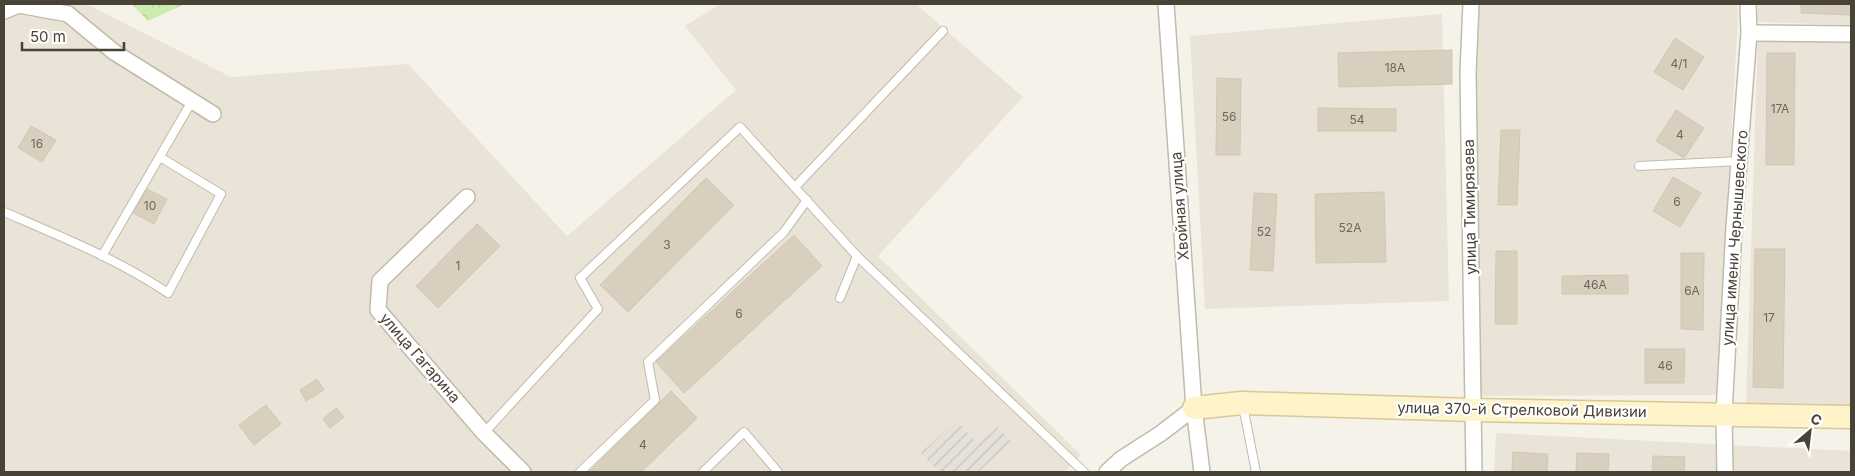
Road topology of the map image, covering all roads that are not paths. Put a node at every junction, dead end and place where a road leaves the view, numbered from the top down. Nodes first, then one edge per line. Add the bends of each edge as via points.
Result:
1 (1166, 4) edge
2 (1471, 4) edge
3 (1748, 4) edge
4 (4, 11) edge
5 (943, 31) dead end
6 (1749, 32) junction
7 (1851, 34) edge
8 (192, 101) junction
9 (214, 114) dead end
10 (160, 157) junction
11 (1740, 161) junction
12 (1639, 166) dead end
13 (795, 187) junction
14 (467, 197) dead end
15 (806, 200) junction
16 (4, 212) edge
17 (102, 256) junction
18 (857, 256) junction
19 (840, 298) dead end
20 (1242, 403) junction
21 (1194, 408) junction
22 (1474, 410) junction
23 (1724, 414) junction
24 (1851, 417) edge
25 (484, 433) junction
26 (522, 472) edge
27 (580, 472) edge
28 (703, 472) edge
29 (778, 472) edge
30 (1084, 472) edge
31 (1107, 472) edge
32 (1202, 472) edge
33 (1256, 472) edge
34 (1474, 472) edge
35 (1725, 472) edge

1 - 21 street, Хвойная улица
2 - 22 street, улица Тимирязева via 1468,73
3 - 6 street, улица имени Чернышевского
4 - 8 street via 19,5 68,14 114,52
5 - 13 lane
6 - 7 street
6 - 11 street, улица имени Чернышевского
8 - 9 street
8 - 10 lane
10 - 17 lane
10 - 17 lane via 221,194 168,293
11 - 12 lane
11 - 23 street, улица имени Чернышевского
13 - 15 lane
13 - 25 lane via 740,127 580,278 598,309
14 - 25 street, улица Гагарина via 380,281 378,310
15 - 18 lane
15 - 27 lane via 784,232 648,362 655,400
16 - 17 lane
18 - 19 lane
18 - 30 lane
20 - 21 street, улица 370-й Стрелковой Дивизии
20 - 22 street, улица 370-й Стрелковой Дивизии
20 - 33 lane
21 - 31 street
21 - 32 street, Хвойная улица
22 - 23 street, улица 370-й Стрелковой Дивизии
22 - 34 street, улица Тимирязева
23 - 24 street, улица 370-й Стрелковой Дивизии
23 - 35 street, улица имени Чернышевского
25 - 26 street, улица Гагарина
28 - 29 lane via 744,432

